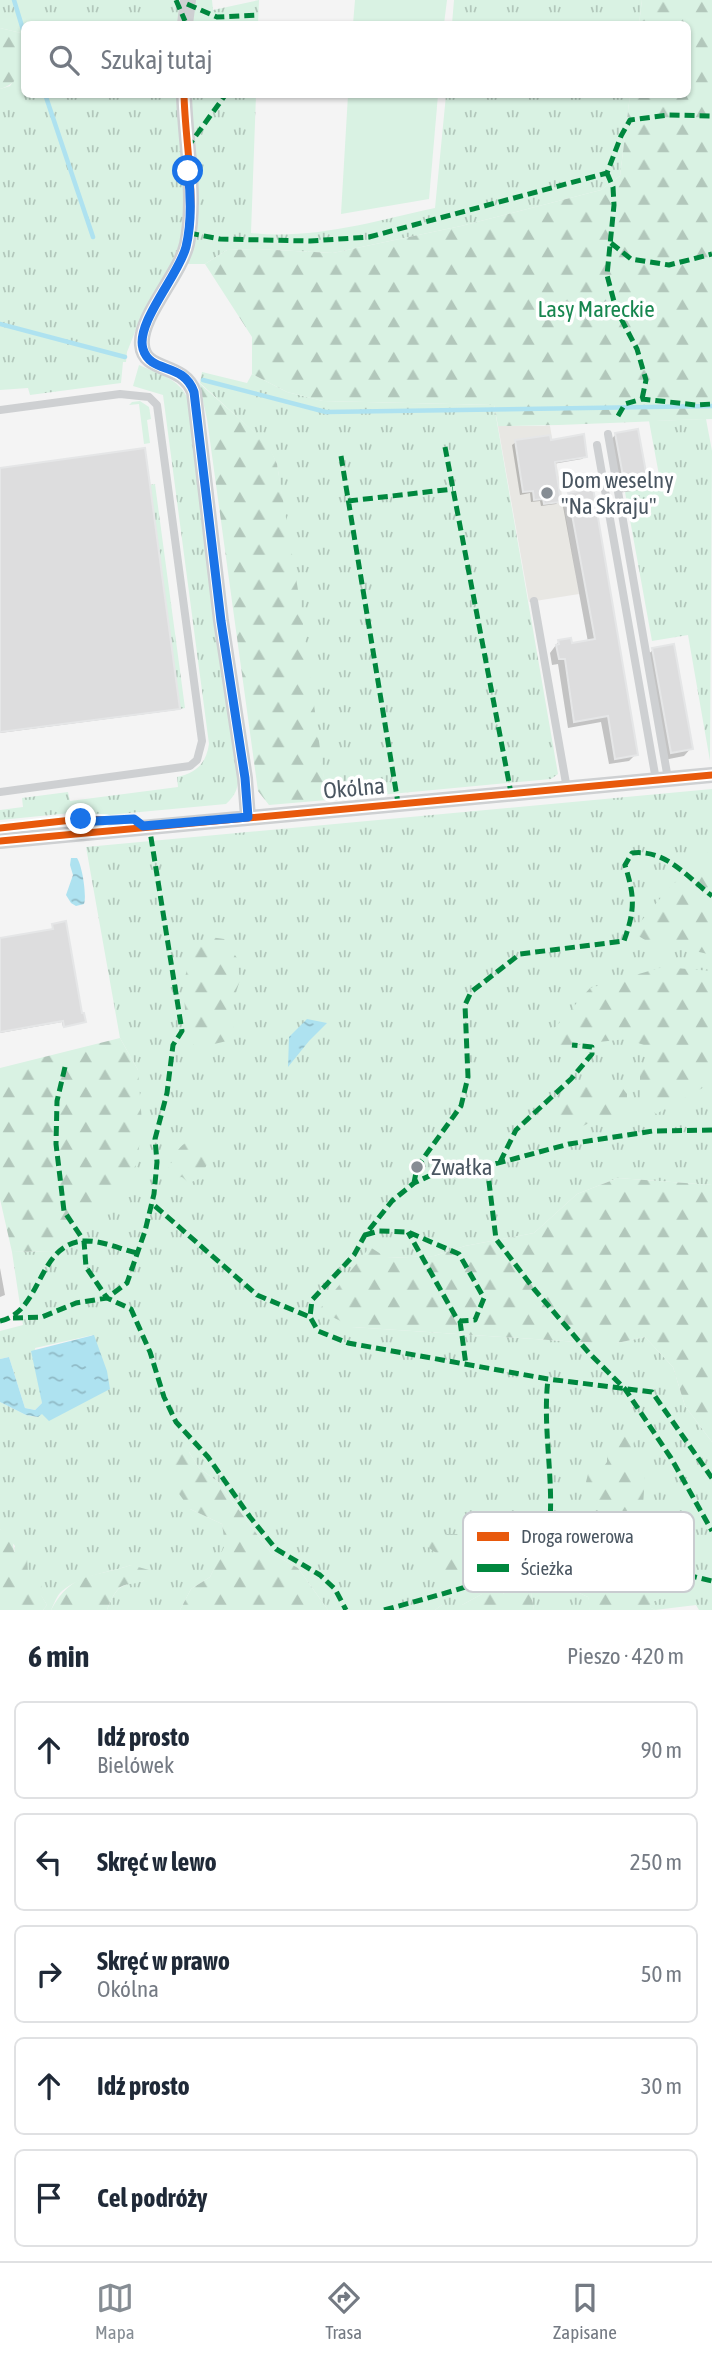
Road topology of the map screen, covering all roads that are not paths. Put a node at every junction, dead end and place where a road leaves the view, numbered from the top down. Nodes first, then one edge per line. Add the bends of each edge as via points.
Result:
1 (188, 0) edge
2 (185, 21) edge
3 (184, 98) edge
4 (0, 410) edge
5 (608, 434) dead end
6 (597, 445) dead end
7 (534, 601) dead end
8 (712, 775) edge
9 (662, 780) junction
10 (567, 789) junction
11 (0, 792) edge
12 (248, 817) junction
13 (0, 841) edge

1 - 2 street
3 - 12 street via 191,192 189,233 182,259 143,330 142,346 151,361 185,376 194,392
4 - 11 lane via 120,394 149,397 157,405 202,741 197,760 190,766
5 - 9 lane
6 - 9 lane
7 - 10 lane
8 - 9 street, Okólna
9 - 10 street, Okólna
10 - 12 street, Okólna
12 - 13 street, Okólna

